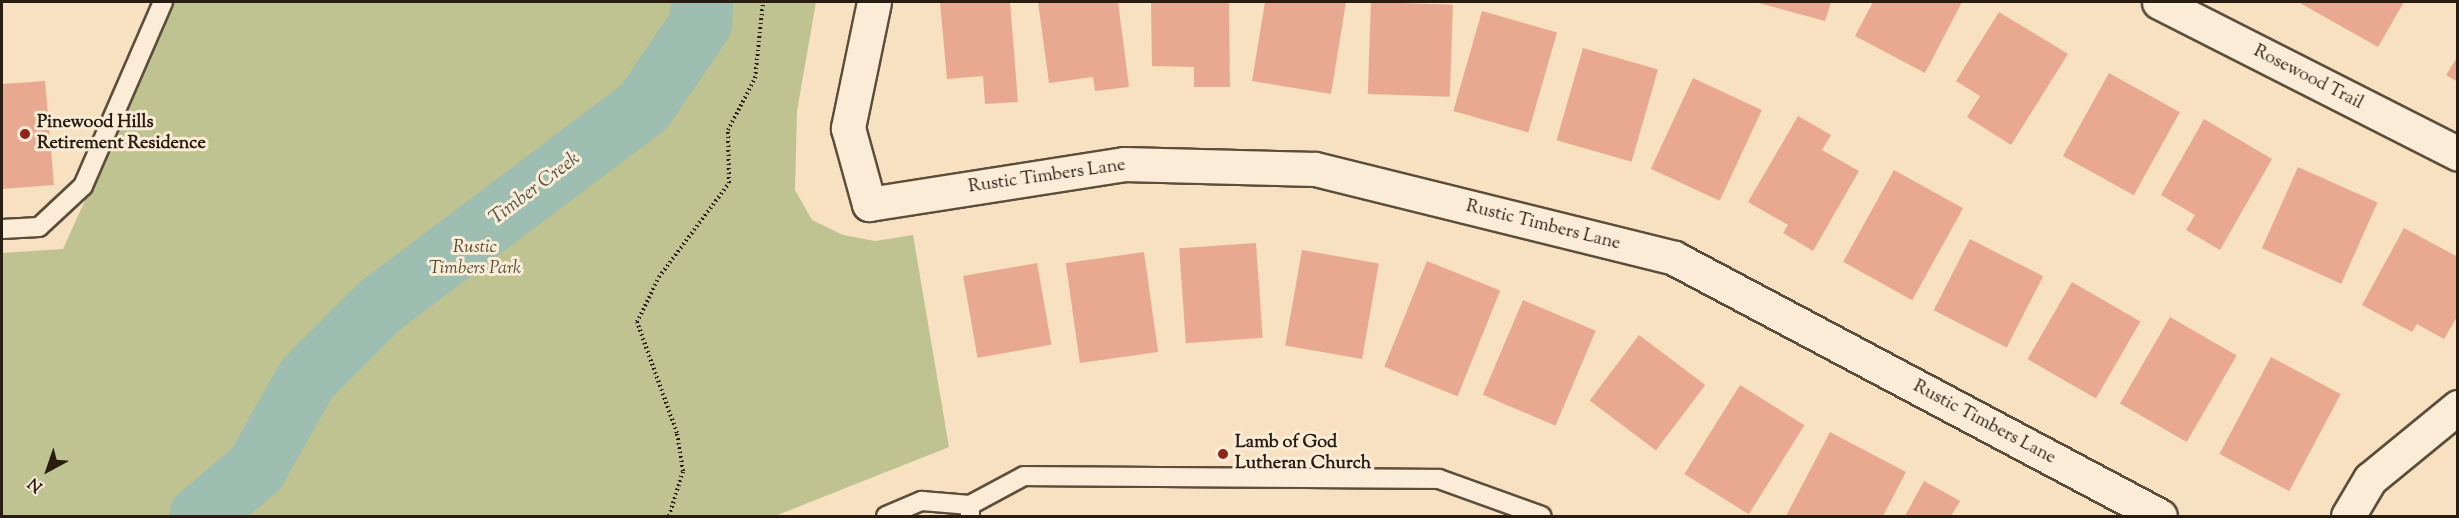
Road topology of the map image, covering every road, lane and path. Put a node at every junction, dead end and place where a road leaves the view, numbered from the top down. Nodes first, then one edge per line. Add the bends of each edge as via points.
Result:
1 (164, 2) edge
2 (763, 2) edge
3 (874, 2) edge
4 (2177, 6) edge
5 (2457, 154) edge
6 (2, 229) edge
7 (2457, 407) edge
8 (970, 511) edge
9 (669, 516) edge
10 (886, 516) edge
11 (1542, 516) edge
12 (2160, 516) edge
13 (2348, 516) edge

1 - 6 lane via 82,186 39,227
2 - 9 path via 755,78 728,130 729,183 659,277 637,322 677,433 683,471
3 - 12 street, Rustic Timbers Lane via 848,128 868,204 1124,164 1315,168 1674,258
4 - 5 street, Rosewood Trail
7 - 13 street via 2370,479
8 - 10 lane via 922,501
8 - 11 lane via 1024,476 1439,479

